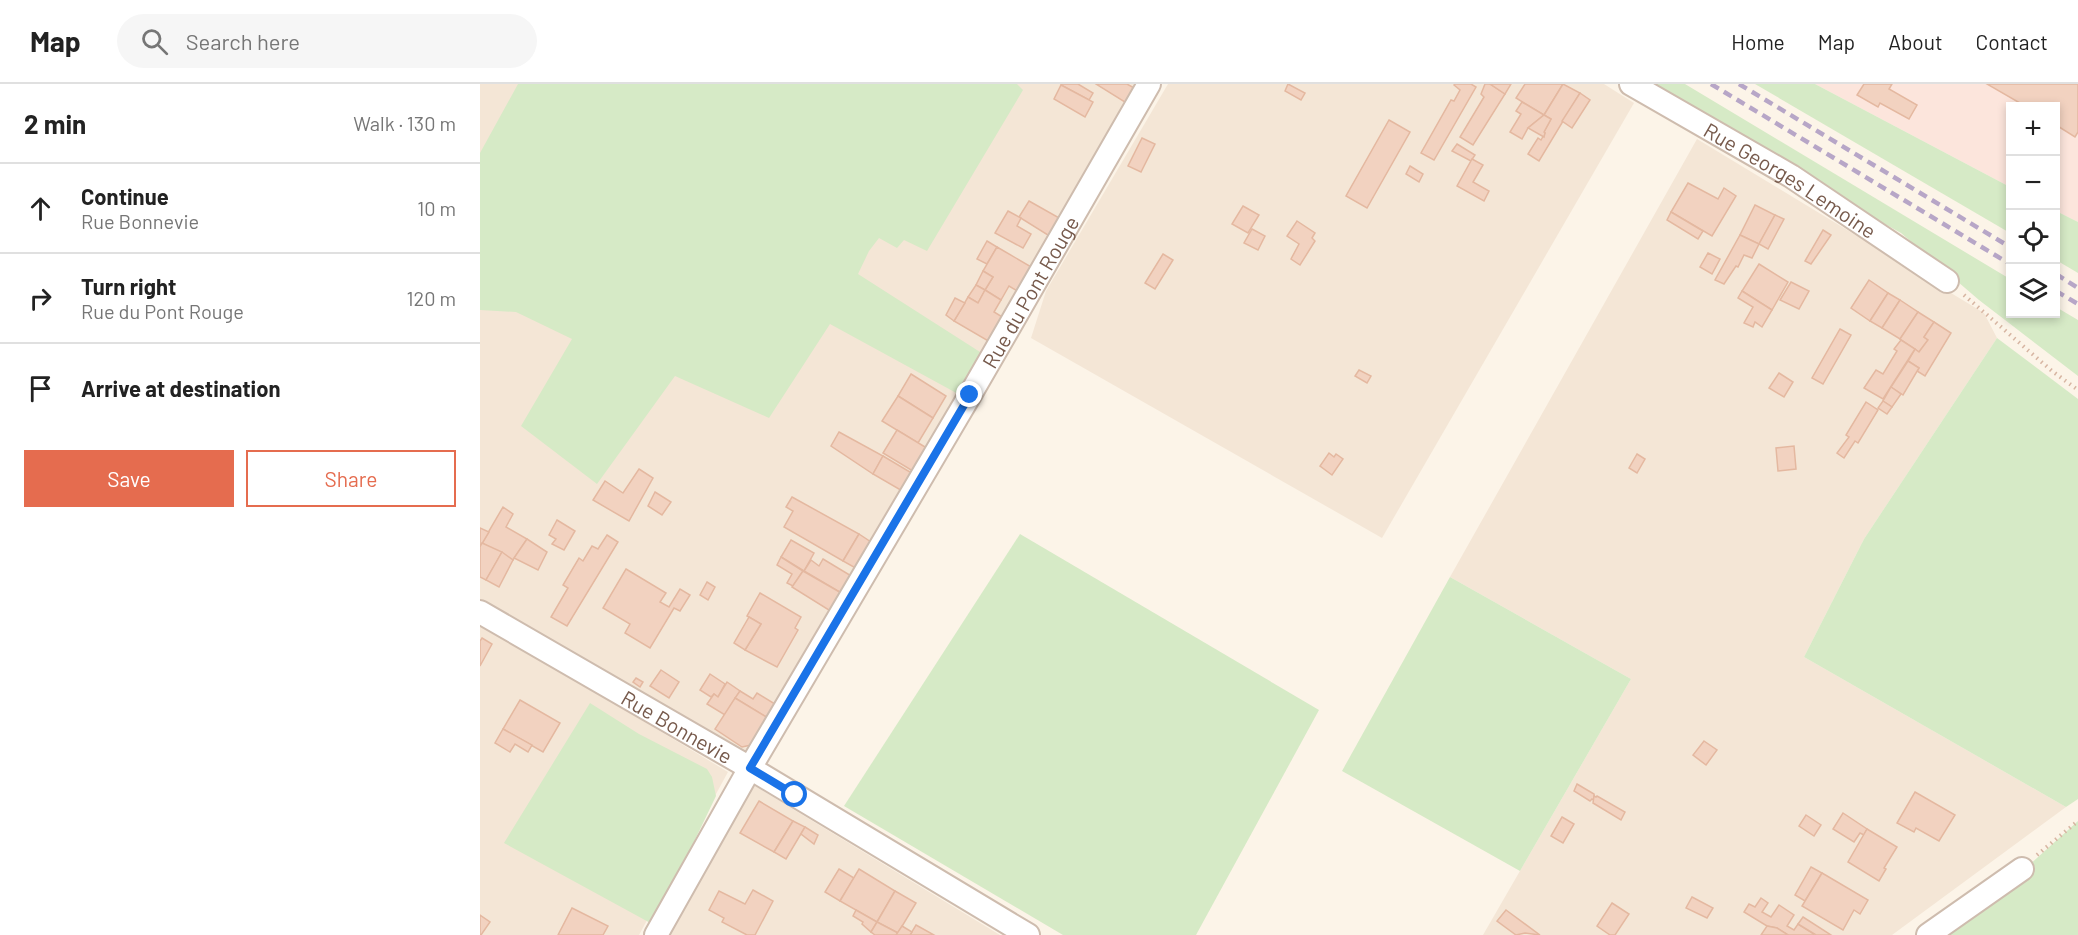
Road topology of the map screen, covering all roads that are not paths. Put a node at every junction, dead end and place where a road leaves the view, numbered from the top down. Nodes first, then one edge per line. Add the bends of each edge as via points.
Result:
1 (1149, 84) edge
2 (1631, 84) edge
3 (1947, 281) road end
4 (480, 612) edge
5 (750, 768) junction
6 (2022, 868) road end
7 (656, 935) edge
8 (1028, 935) edge
9 (1928, 935) edge

1 - 5 street, Rue du Pont Rouge
2 - 3 street, Rue Georges Lemoine via 1791,176
4 - 5 street, Rue Bonnevie
5 - 7 street, Rue du Pont Rouge
5 - 8 street, Rue Bonnevie
6 - 9 street

